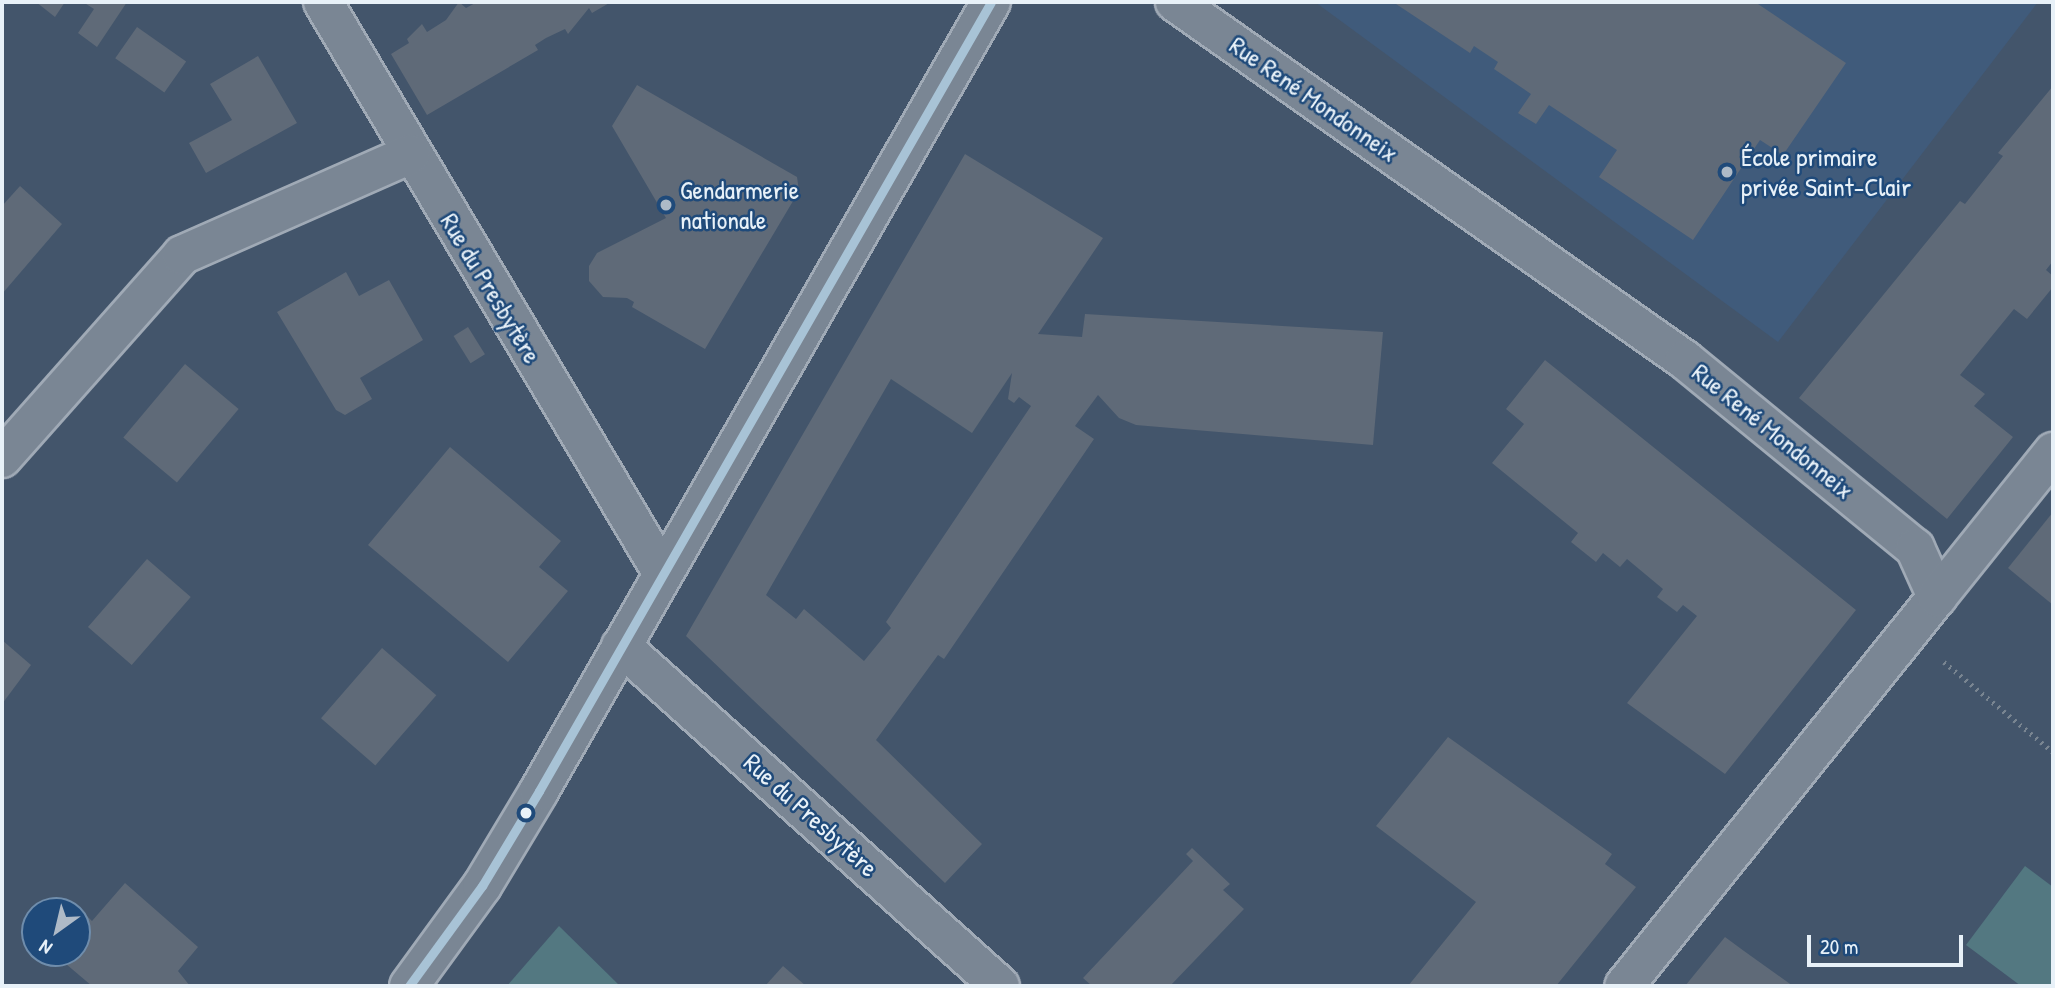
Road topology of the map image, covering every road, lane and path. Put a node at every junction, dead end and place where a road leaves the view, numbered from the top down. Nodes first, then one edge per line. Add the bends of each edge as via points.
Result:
1 (323, 2) edge
2 (991, 2) edge
3 (1175, 2) edge
4 (411, 154) junction
5 (2053, 452) edge
6 (2, 458) edge
7 (662, 572) junction
8 (1937, 597) junction
9 (1908, 633) junction
10 (621, 646) junction
11 (2053, 752) edge
12 (410, 986) edge
13 (1000, 986) edge
14 (1624, 986) edge

1 - 4 street, Rue du Presbytère
2 - 7 street
3 - 8 street, Rue René Mondonneix via 1685,360 1914,548
4 - 6 street via 182,255
4 - 7 street, Rue du Presbytère
5 - 8 street
7 - 10 street
8 - 9 street
9 - 11 path
9 - 14 street
10 - 12 street via 482,886
10 - 13 street, Rue du Presbytère

